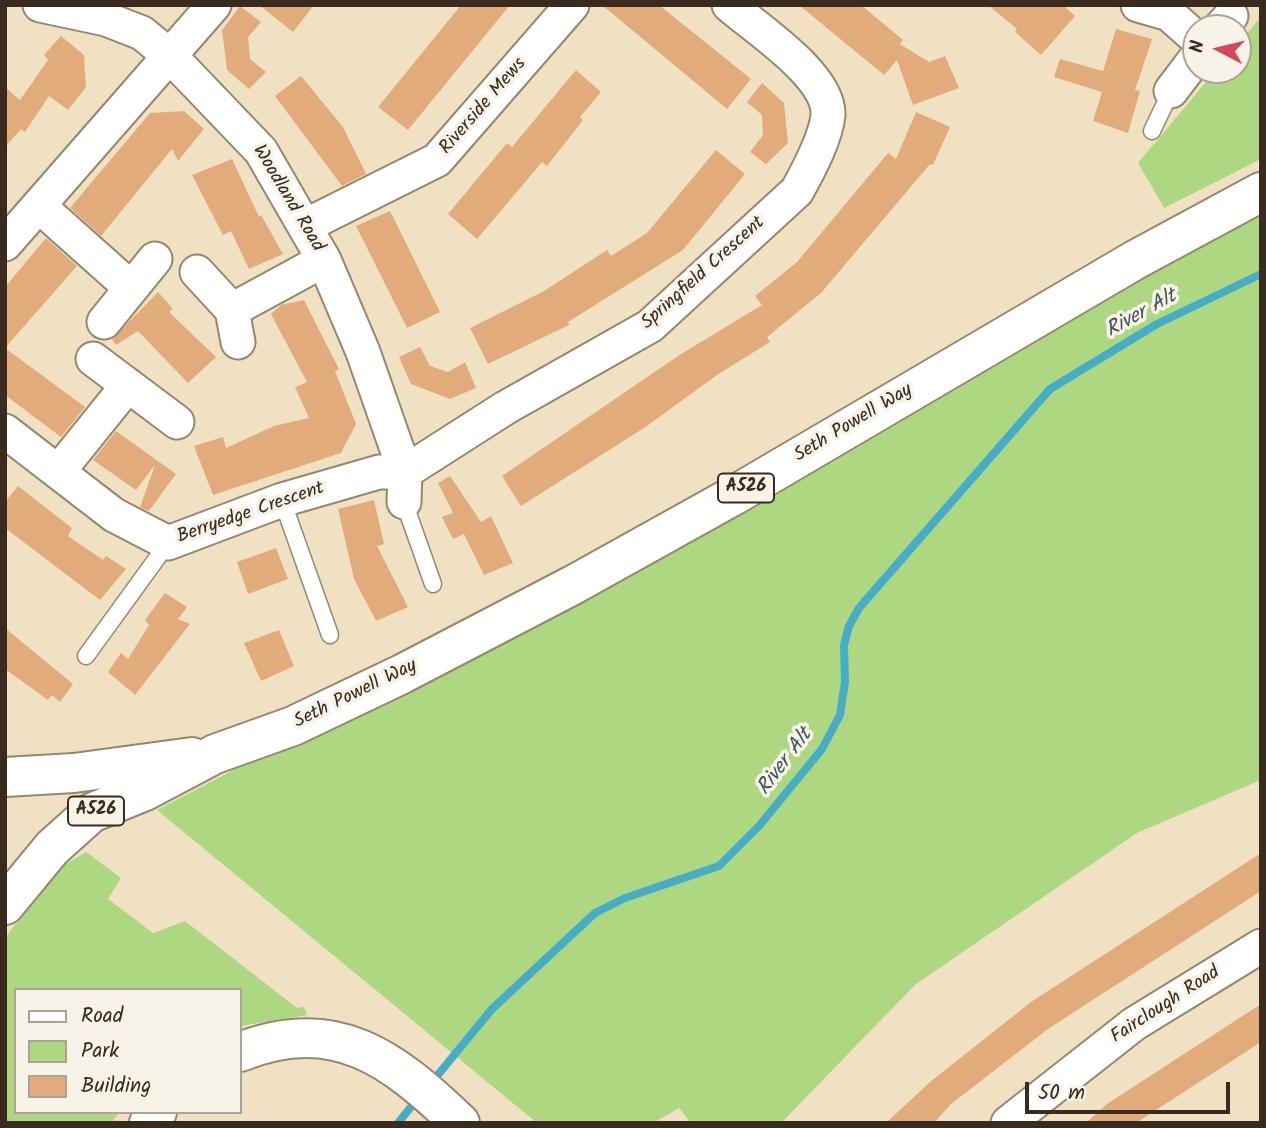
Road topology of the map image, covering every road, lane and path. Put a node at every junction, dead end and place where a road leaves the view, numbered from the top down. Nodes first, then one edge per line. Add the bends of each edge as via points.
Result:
1 (40, 5) edge
2 (214, 5) edge
3 (572, 5) edge
4 (729, 5) edge
5 (1138, 5) edge
6 (1182, 26) edge
7 (170, 56) junction
8 (1182, 76) edge
9 (1171, 91) joint
10 (1152, 131) dead end
11 (1261, 191) edge
12 (39, 206) junction
13 (305, 226) junction
14 (5, 244) edge
15 (155, 259) dead end
16 (324, 260) junction
17 (197, 272) dead end
18 (131, 288) junction
19 (232, 310) junction
20 (104, 322) dead end
21 (237, 342) dead end
22 (93, 359) dead end
23 (128, 385) junction
24 (177, 422) dead end
25 (5, 431) edge
26 (58, 472) junction
27 (404, 487) junction
28 (282, 500) junction
29 (168, 543) junction
30 (433, 584) dead end
31 (330, 635) dead end
32 (86, 656) dead end
33 (215, 754) junction
34 (5, 777) edge
35 (5, 905) edge
36 (1261, 946) edge
37 (242, 1051) edge
38 (437, 1101) edge
39 (1008, 1123) edge

1 - 7 street, Woodland Road via 106,19 142,33
2 - 7 street
3 - 13 street, Riverside Mews via 437,160
4 - 27 street, Springfield Crescent via 815,77 828,114 813,164 797,191 650,326 505,408
5 - 6 street via 1169,14
7 - 12 street
7 - 13 street, Woodland Road via 261,151
8 - 9 street
9 - 10 lane
11 - 33 main road, Seth Powell Way / A526 via 573,585 293,726
12 - 14 street
12 - 18 street
13 - 16 street, Woodland Road
15 - 18 street
16 - 19 street
16 - 27 street, Woodland Road via 363,352
17 - 19 street
18 - 20 street
19 - 21 street
22 - 23 street
23 - 24 street
23 - 26 street
25 - 26 street, Berryedge Crescent
26 - 29 street, Berryedge Crescent via 114,515
27 - 28 street, Berryedge Crescent via 379,472
27 - 30 lane
28 - 29 street, Berryedge Crescent
28 - 31 lane
29 - 32 lane
33 - 34 main road, Seth Powell Way / A526 via 74,773
33 - 35 main road, Seth Powell Way / A526 via 91,813 52,848
36 - 39 street, Fairclough Road via 1134,1024
37 - 38 main road via 279,1041 330,1041 366,1049

